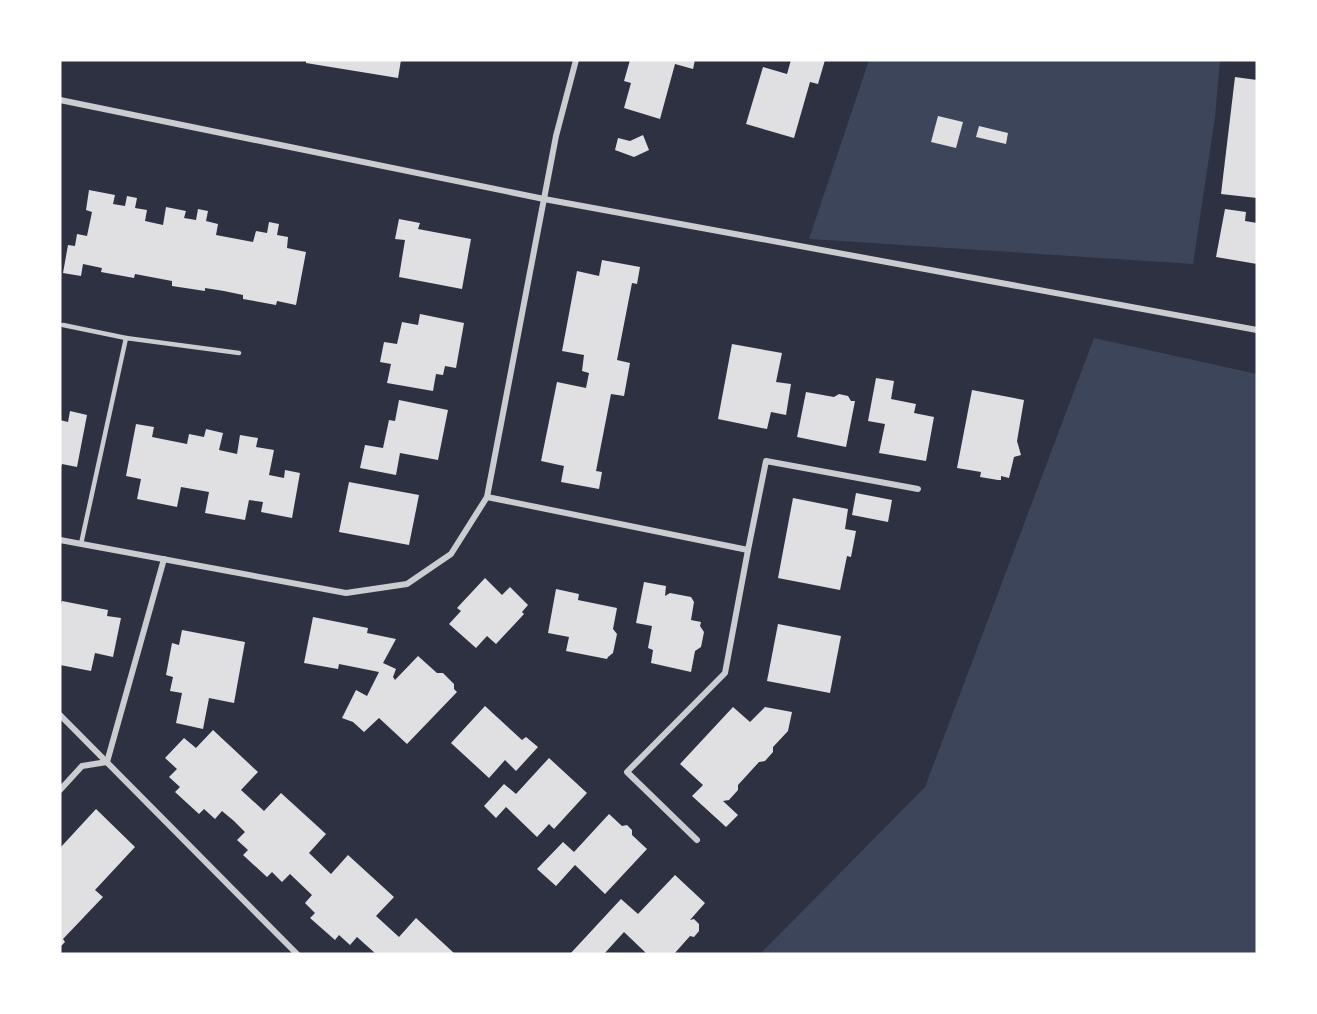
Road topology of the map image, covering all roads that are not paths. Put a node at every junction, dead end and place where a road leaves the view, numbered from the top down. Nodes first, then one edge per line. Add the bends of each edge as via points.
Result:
1 (576, 60) edge
2 (60, 100) edge
3 (544, 199) junction
4 (63, 325) dead end
5 (1257, 330) edge
6 (126, 338) junction
7 (239, 353) dead end
8 (918, 489) dead end
9 (487, 497) junction
10 (60, 540) edge
11 (81, 544) junction
12 (748, 550) junction
13 (164, 559) junction
14 (60, 715) edge
15 (107, 762) junction
16 (60, 790) edge
17 (697, 840) dead end
18 (297, 954) edge

1 - 3 street
2 - 3 street
3 - 5 street
3 - 9 street
4 - 6 lane
6 - 7 lane
6 - 11 lane
8 - 12 street via 766,461
9 - 12 street
9 - 13 street via 451,554 407,584 346,593
10 - 11 street
11 - 13 street
12 - 17 street via 725,674 627,772
13 - 15 street
14 - 15 street
15 - 16 street via 82,765
15 - 18 street

